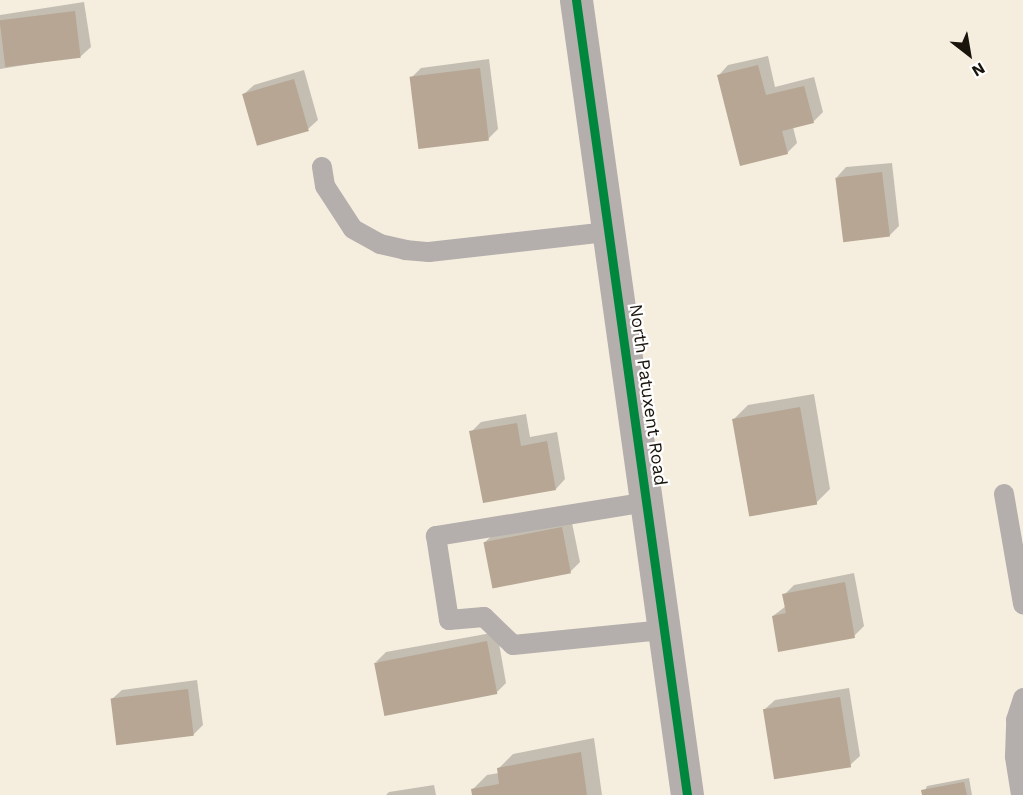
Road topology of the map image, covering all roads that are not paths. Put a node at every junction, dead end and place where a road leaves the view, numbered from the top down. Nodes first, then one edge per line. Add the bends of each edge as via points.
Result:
1 (576, 0) edge
2 (322, 167) dead end
3 (608, 232) junction
4 (1004, 494) dead end
5 (647, 502) junction
6 (1021, 577) edge
7 (1023, 604) edge
8 (664, 630) junction
9 (1023, 698) edge
10 (687, 795) edge
11 (1021, 795) edge

1 - 3 street, North Patuxent Road
2 - 3 lane via 325,186 353,229 380,244 405,250 429,252
3 - 5 street, North Patuxent Road
4 - 6 lane
5 - 8 street, North Patuxent Road
5 - 8 lane via 436,536 448,620 484,617 513,645
6 - 7 lane
8 - 10 street, North Patuxent Road
9 - 11 lane via 1016,720 1015,756

